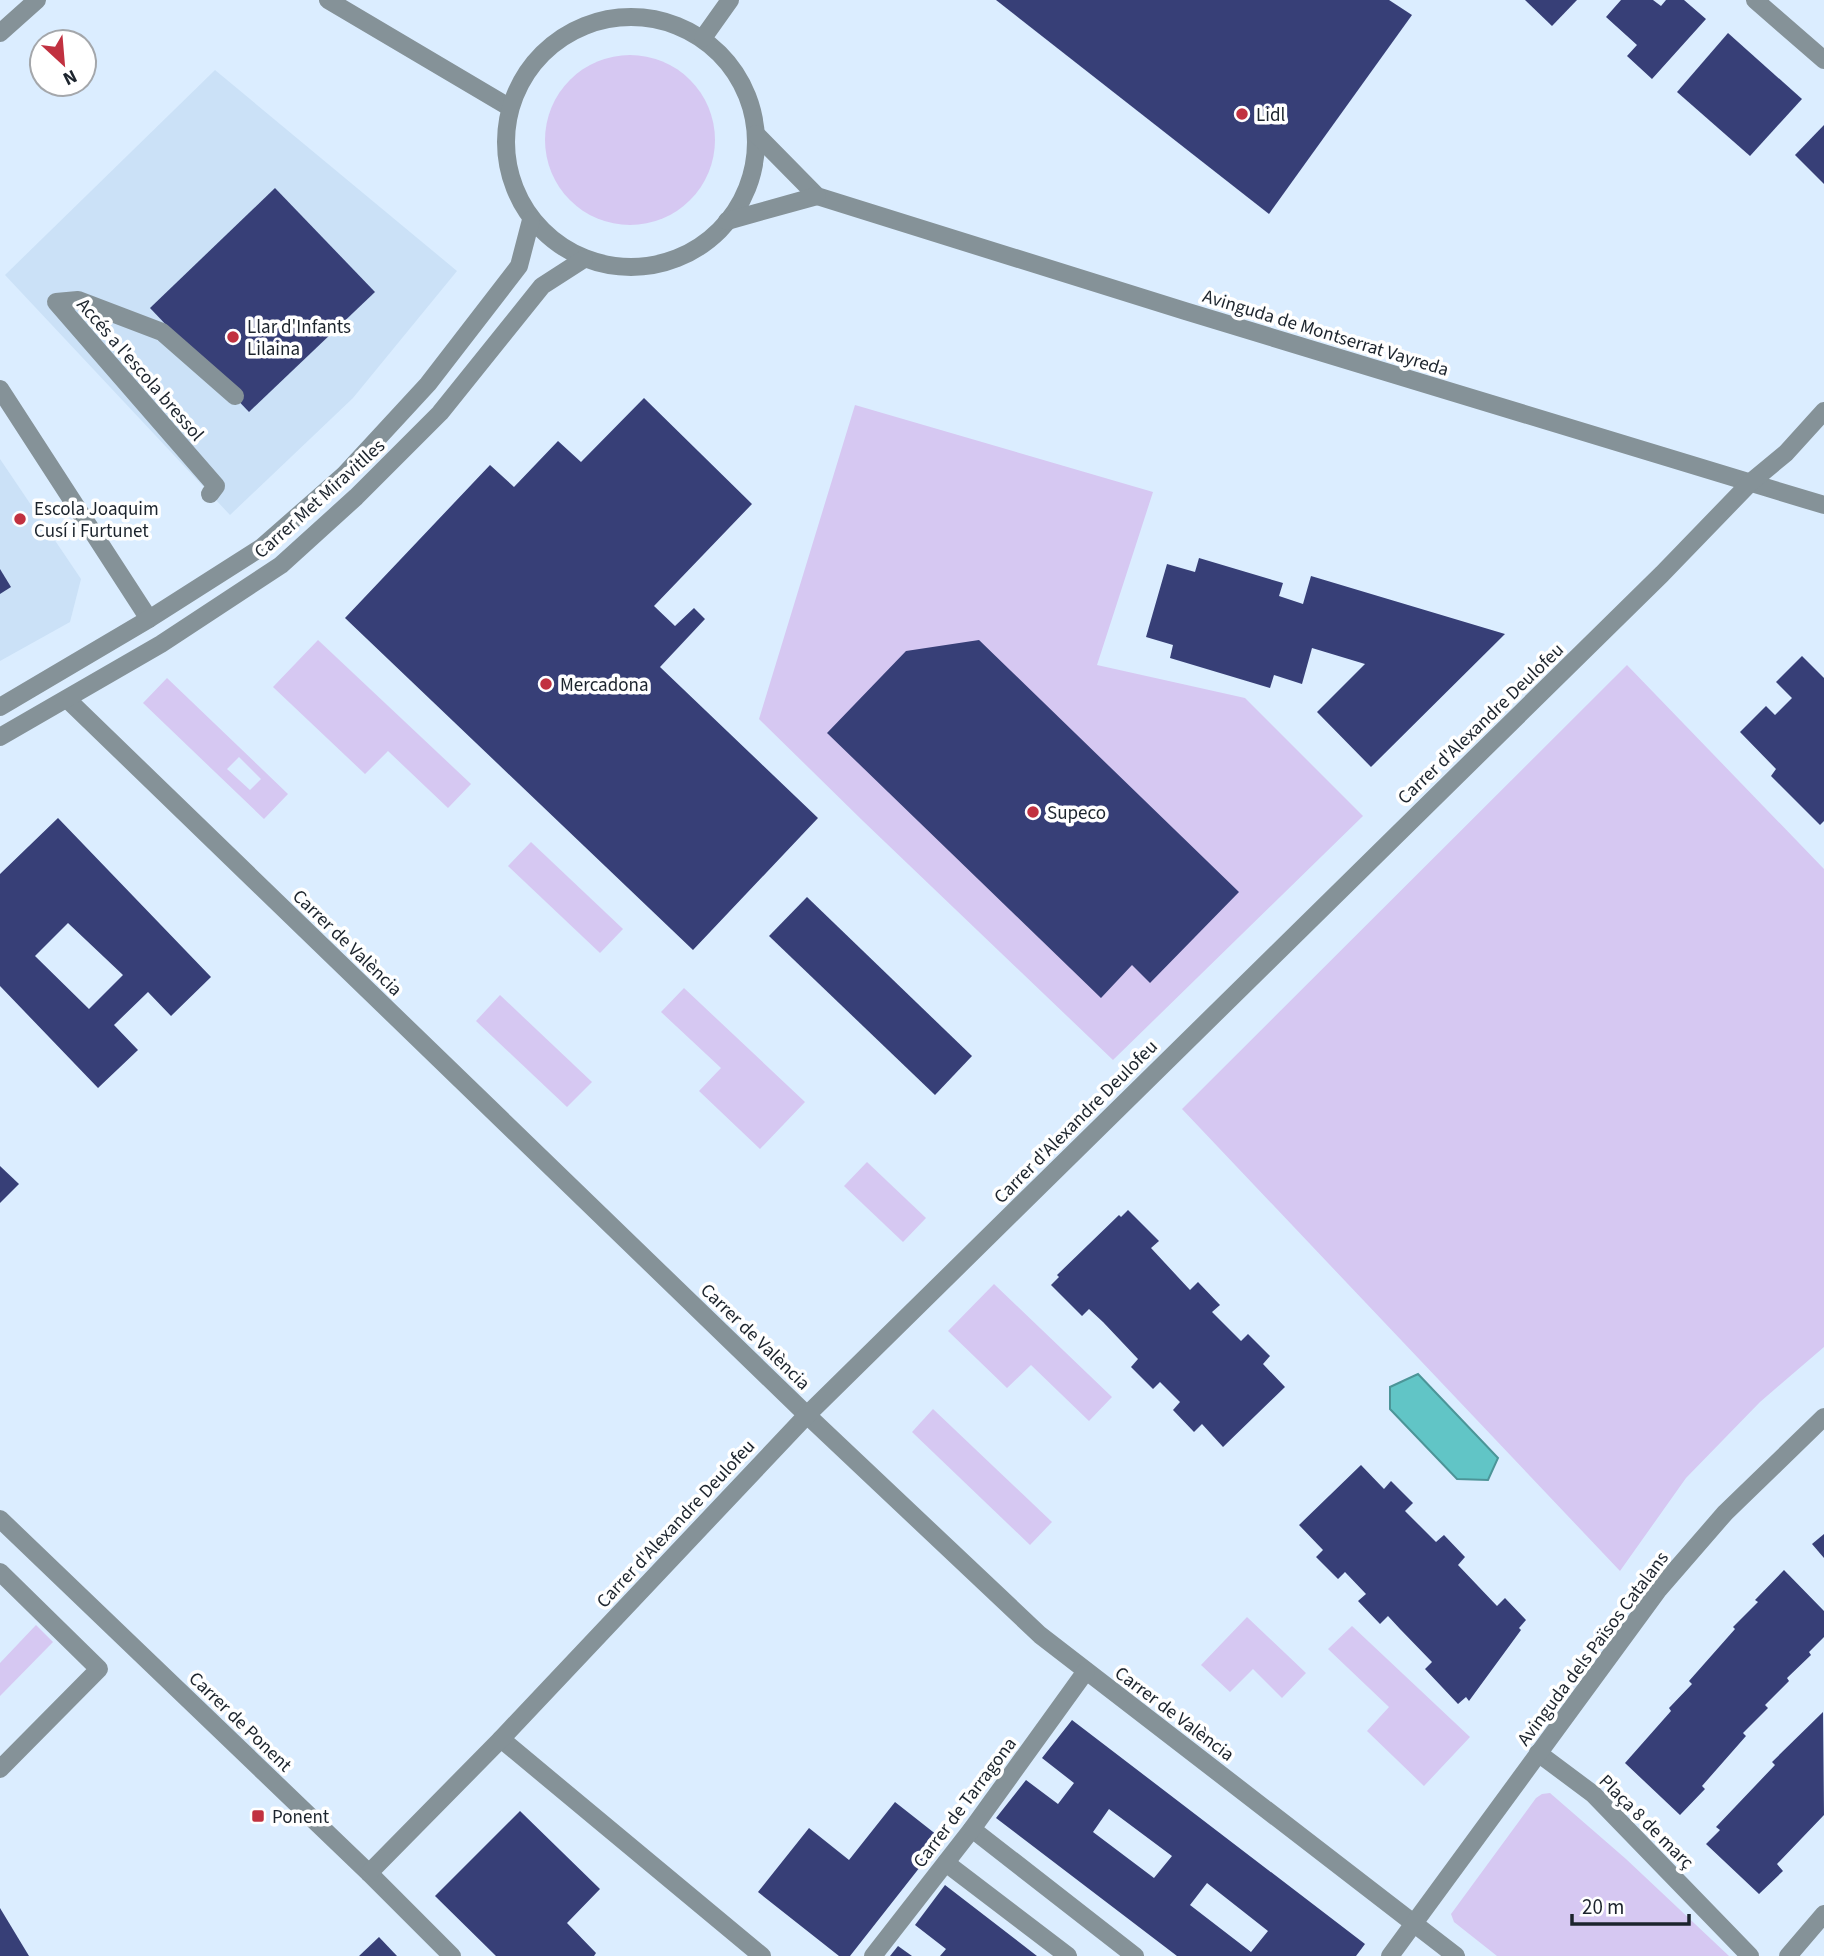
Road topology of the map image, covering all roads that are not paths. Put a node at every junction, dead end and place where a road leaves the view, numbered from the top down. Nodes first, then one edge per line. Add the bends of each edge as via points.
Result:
1 (37, 0) edge
2 (328, 0) edge
3 (730, 0) edge
4 (1755, 0) edge
5 (0, 33) edge
6 (703, 38) junction
7 (1824, 60) edge
8 (509, 107) junction
9 (756, 134) junction
10 (817, 196) junction
11 (531, 220) junction
12 (727, 221) junction
13 (584, 259) junction
14 (0, 389) edge
15 (235, 396) dead end
16 (1824, 411) edge
17 (1751, 482) junction
18 (210, 494) dead end
19 (1824, 505) edge
20 (149, 619) junction
21 (67, 699) junction
22 (0, 707) edge
23 (0, 737) edge
24 (807, 1415) junction
25 (1824, 1417) edge
26 (0, 1519) edge
27 (0, 1572) edge
28 (1086, 1671) junction
29 (501, 1739) junction
30 (1538, 1753) junction
31 (0, 1769) edge
32 (972, 1829) junction
33 (946, 1863) junction
34 (369, 1873) junction
35 (1824, 1914) edge
36 (1416, 1923) junction
37 (452, 1956) edge
38 (762, 1956) edge
39 (873, 1956) edge
40 (1068, 1956) edge
41 (1135, 1956) edge
42 (1390, 1956) edge
43 (1456, 1956) edge
44 (1749, 1956) edge
45 (1788, 1956) edge

1 - 5 street
2 - 8 street
3 - 6 street
4 - 7 street
6 - 8 street via 659,19 612,18 567,33 531,65
6 - 9 street via 731,65 750,99
8 - 11 street via 505,147 512,186
9 - 10 street, Avinguda de Montserrat Vayreda
9 - 12 street via 752,175
10 - 12 street
10 - 17 street, Avinguda de Montserrat Vayreda
11 - 13 street via 564,249
11 - 20 street, Carrer Met Miravitlles via 519,266 428,384 344,475 262,547
12 - 13 street via 687,254 653,265 618,267
13 - 21 street, Carrer Met Miravitlles via 542,286 440,413 281,565
14 - 20 street
15 - 18 street, Accés a l'escola bressol via 162,332 78,300 56,302 216,486
16 - 17 street, Carrer d'Alexandre Deulofeu via 1786,453
17 - 19 street, Avinguda de Montserrat Vayreda
17 - 24 street, Carrer d'Alexandre Deulofeu
20 - 22 street, Carrer Met Miravitlles
21 - 23 street, Carrer Met Miravitlles
21 - 24 street, Carrer de València
24 - 28 street, Carrer de València via 1040,1635
24 - 29 street, Carrer d'Alexandre Deulofeu
25 - 30 street, Avinguda dels Països Catalans via 1725,1513 1659,1589
26 - 34 street, Carrer de Ponent
27 - 31 street via 99,1669
28 - 32 street, Carrer de Tarragona
28 - 36 street, Carrer de València
29 - 34 street, Carrer d'Alexandre Deulofeu
29 - 38 street
30 - 36 street, Avinguda dels Països Catalans
30 - 44 street, Plaça 8 de març via 1593,1794
32 - 33 street, Carrer de Tarragona
32 - 41 street
33 - 39 street, Carrer de Tarragona
33 - 40 street
34 - 37 street, Carrer de Ponent
35 - 45 street
36 - 42 street, Avinguda dels Països Catalans
36 - 43 street, Carrer de València

